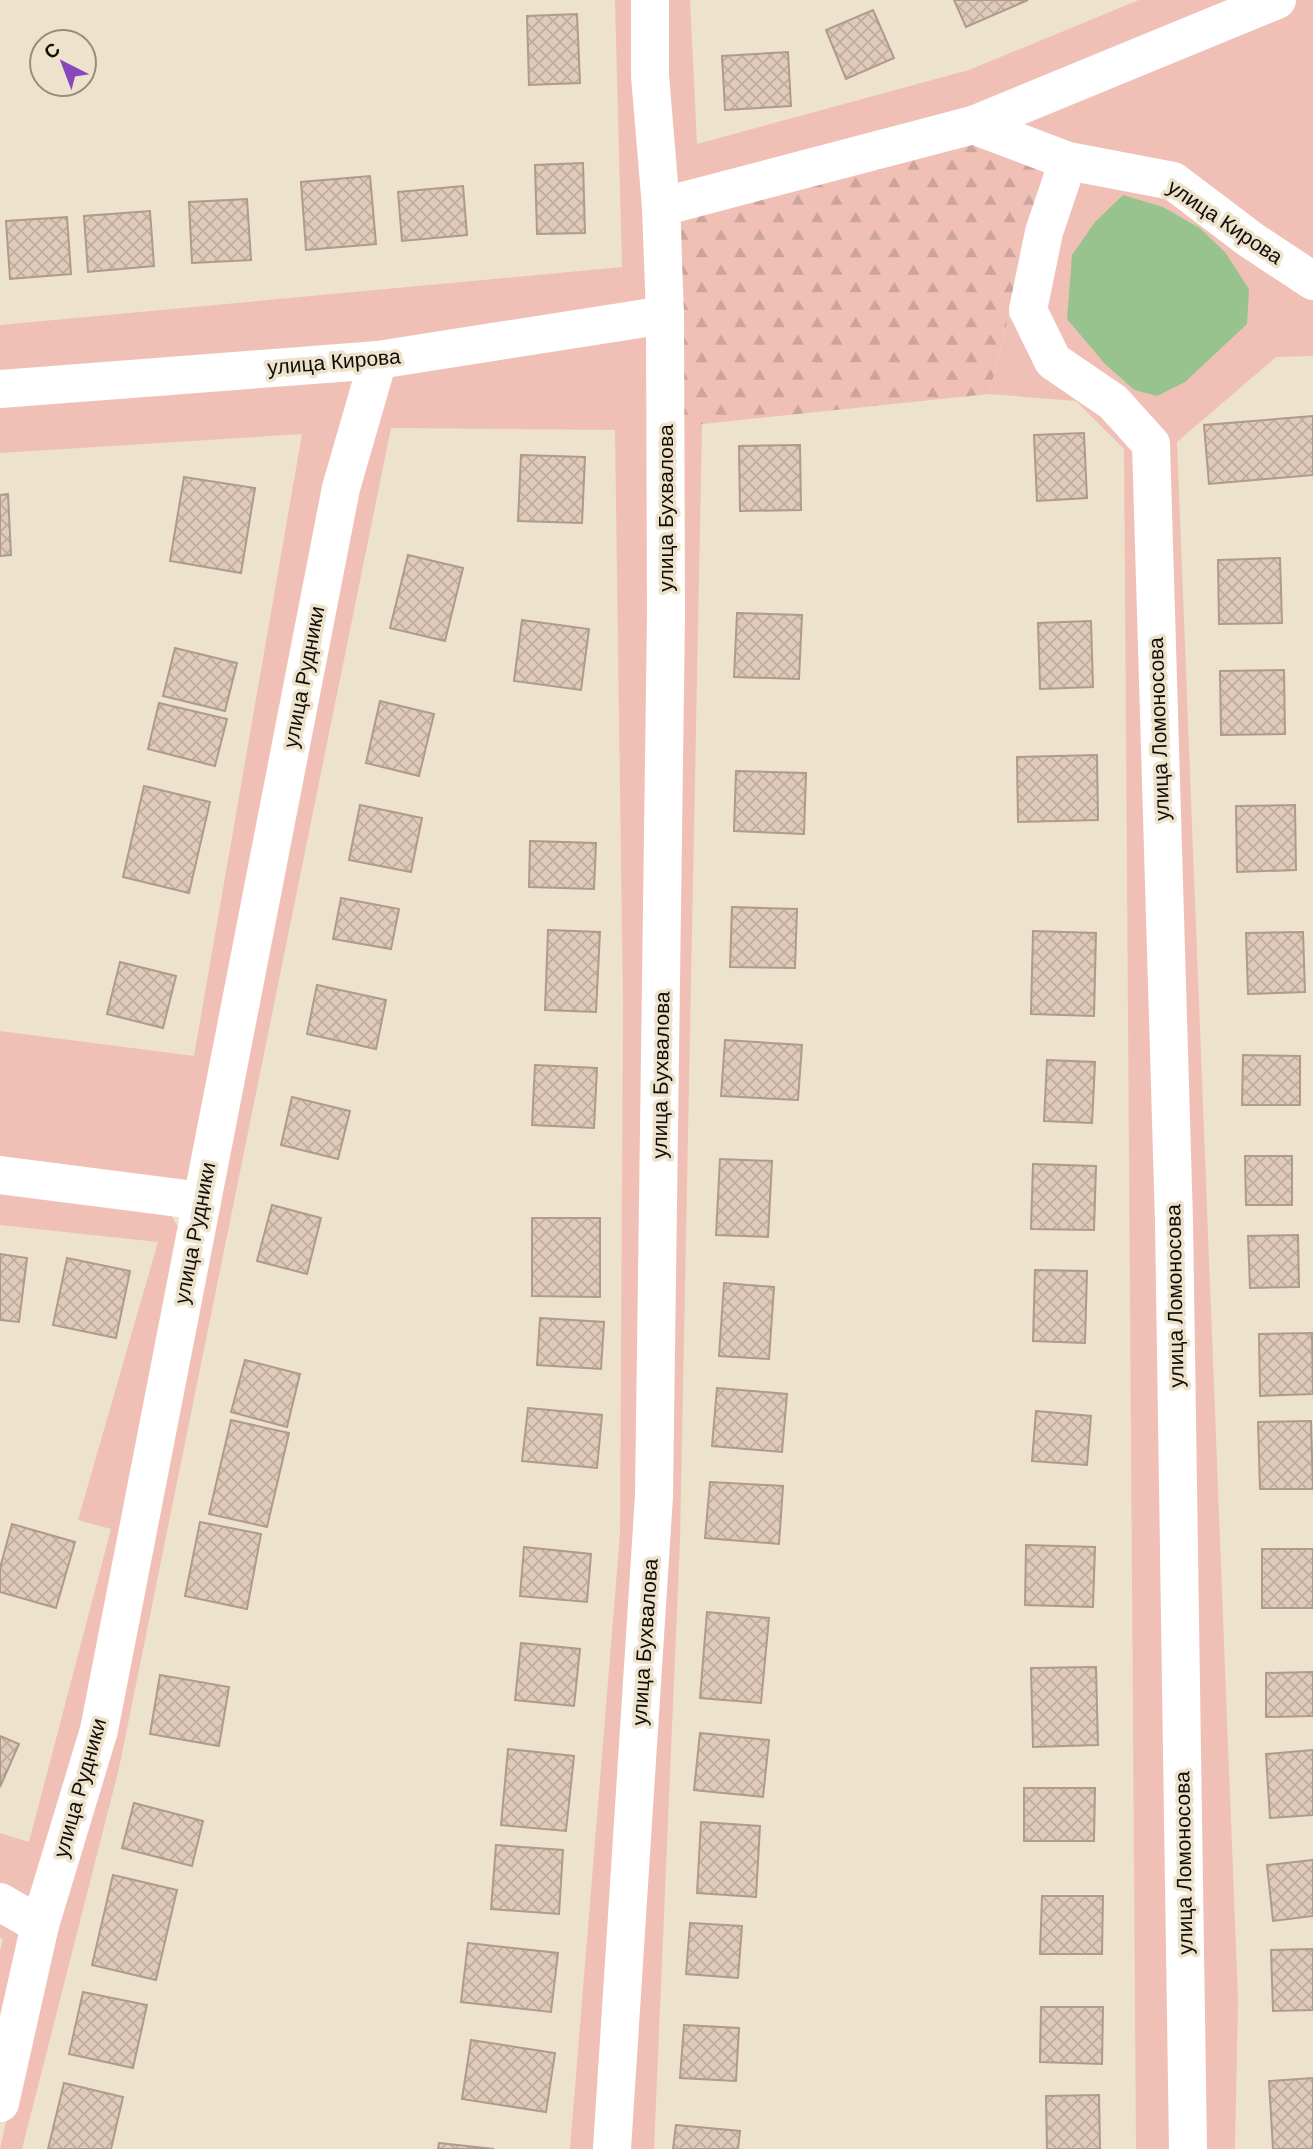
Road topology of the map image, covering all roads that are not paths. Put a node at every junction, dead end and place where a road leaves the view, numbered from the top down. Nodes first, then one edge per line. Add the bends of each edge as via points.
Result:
1 (650, 0) edge
2 (1277, 0) edge
3 (973, 125) junction
4 (1068, 161) junction
5 (661, 207) junction
6 (1313, 281) edge
7 (665, 316) junction
8 (378, 360) junction
9 (0, 389) edge
10 (0, 1175) edge
11 (202, 1201) junction
12 (0, 1902) edge
13 (40, 1925) junction
14 (0, 2103) edge
15 (612, 2149) edge
16 (1188, 2149) edge

1 - 5 street, улица Бухвалова via 650,76
2 - 3 street
3 - 4 street, улица Кирова
3 - 5 street
4 - 6 street, улица Кирова via 1173,181
4 - 16 street, улица Ломоносова via 1044,232 1028,310 1053,361 1113,402 1151,444 1175,1234
5 - 7 street, улица Бухвалова
7 - 8 street, улица Кирова
7 - 15 street, улица Бухвалова via 666,628 654,1496
8 - 9 street, улица Кирова
8 - 11 street, улица Рудники via 341,488
10 - 11 street
11 - 13 street, улица Рудники via 99,1730
12 - 13 street
13 - 14 street, улица Рудники

